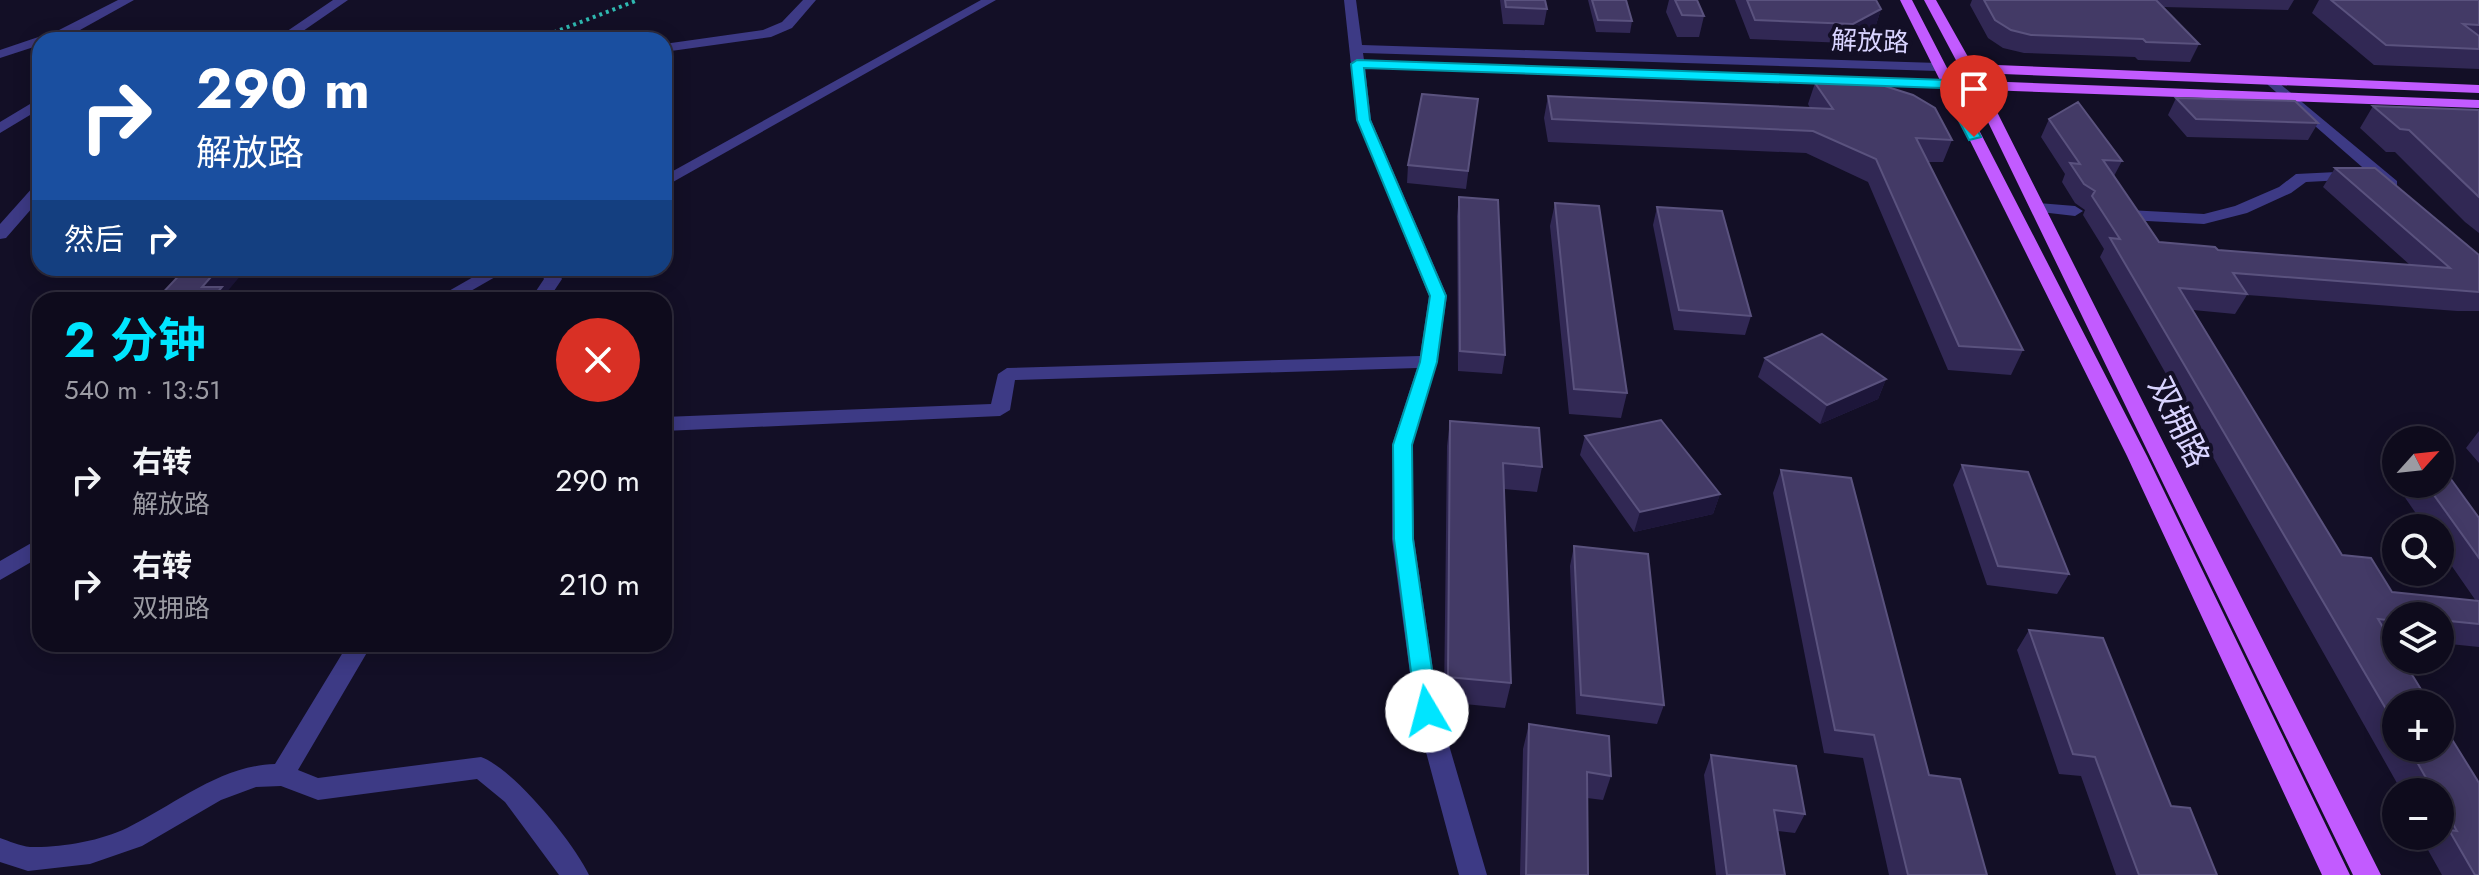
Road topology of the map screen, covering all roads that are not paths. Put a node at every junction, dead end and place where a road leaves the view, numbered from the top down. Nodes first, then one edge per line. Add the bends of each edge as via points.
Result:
1 (128, 0) edge
2 (342, 0) edge
3 (810, 0) edge
4 (990, 0) edge
5 (1350, 0) edge
6 (1906, 0) edge
7 (1930, 0) edge
8 (66, 32) edge
9 (293, 32) edge
10 (32, 43) edge
11 (672, 47) edge
12 (0, 54) edge
13 (1356, 56) junction
14 (1943, 76) junction
15 (1972, 77) junction
16 (2273, 82) junction
17 (2479, 89) edge
18 (2291, 97) junction
19 (2479, 104) edge
20 (32, 107) edge
21 (0, 129) edge
22 (2381, 176) junction
23 (672, 178) edge
24 (2403, 195) edge
25 (32, 198) edge
26 (2038, 208) junction
27 (2075, 211) dead end
28 (2128, 215) edge
29 (0, 234) edge
30 (487, 276) edge
31 (457, 292) edge
32 (1428, 362) junction
33 (672, 424) edge
34 (32, 551) edge
35 (0, 572) edge
36 (355, 652) edge
37 (282, 775) junction
38 (0, 850) edge
39 (575, 875) edge
40 (1473, 875) edge
41 (2336, 875) edge
42 (2367, 875) edge

1 - 8 street
2 - 9 street
3 - 11 street via 787,25 766,34
4 - 23 street
5 - 13 street
6 - 14 main road, 双拥路
7 - 15 main road, 双拥路
10 - 12 street
13 - 14 street, 解放路
13 - 32 street via 1364,120 1438,296
14 - 15 main road, 解放路
14 - 41 main road, 双拥路 via 2137,456
15 - 16 main road, 解放路
15 - 18 main road, 解放路
15 - 26 main road, 双拥路
16 - 17 main road, 解放路
16 - 18 street
18 - 19 main road, 解放路
18 - 22 street
20 - 21 street
22 - 24 street
22 - 28 street via 2302,177 2241,210 2204,219
25 - 29 street
26 - 27 street
26 - 42 main road, 双拥路
30 - 31 street
32 - 33 street via 1007,374 1000,410
32 - 40 street via 1402,445 1403,539 1427,711
34 - 35 street
36 - 37 street
37 - 38 street via 255,776 212,792 133,838 90,852 28,859
37 - 39 street via 318,789 481,768 514,794

